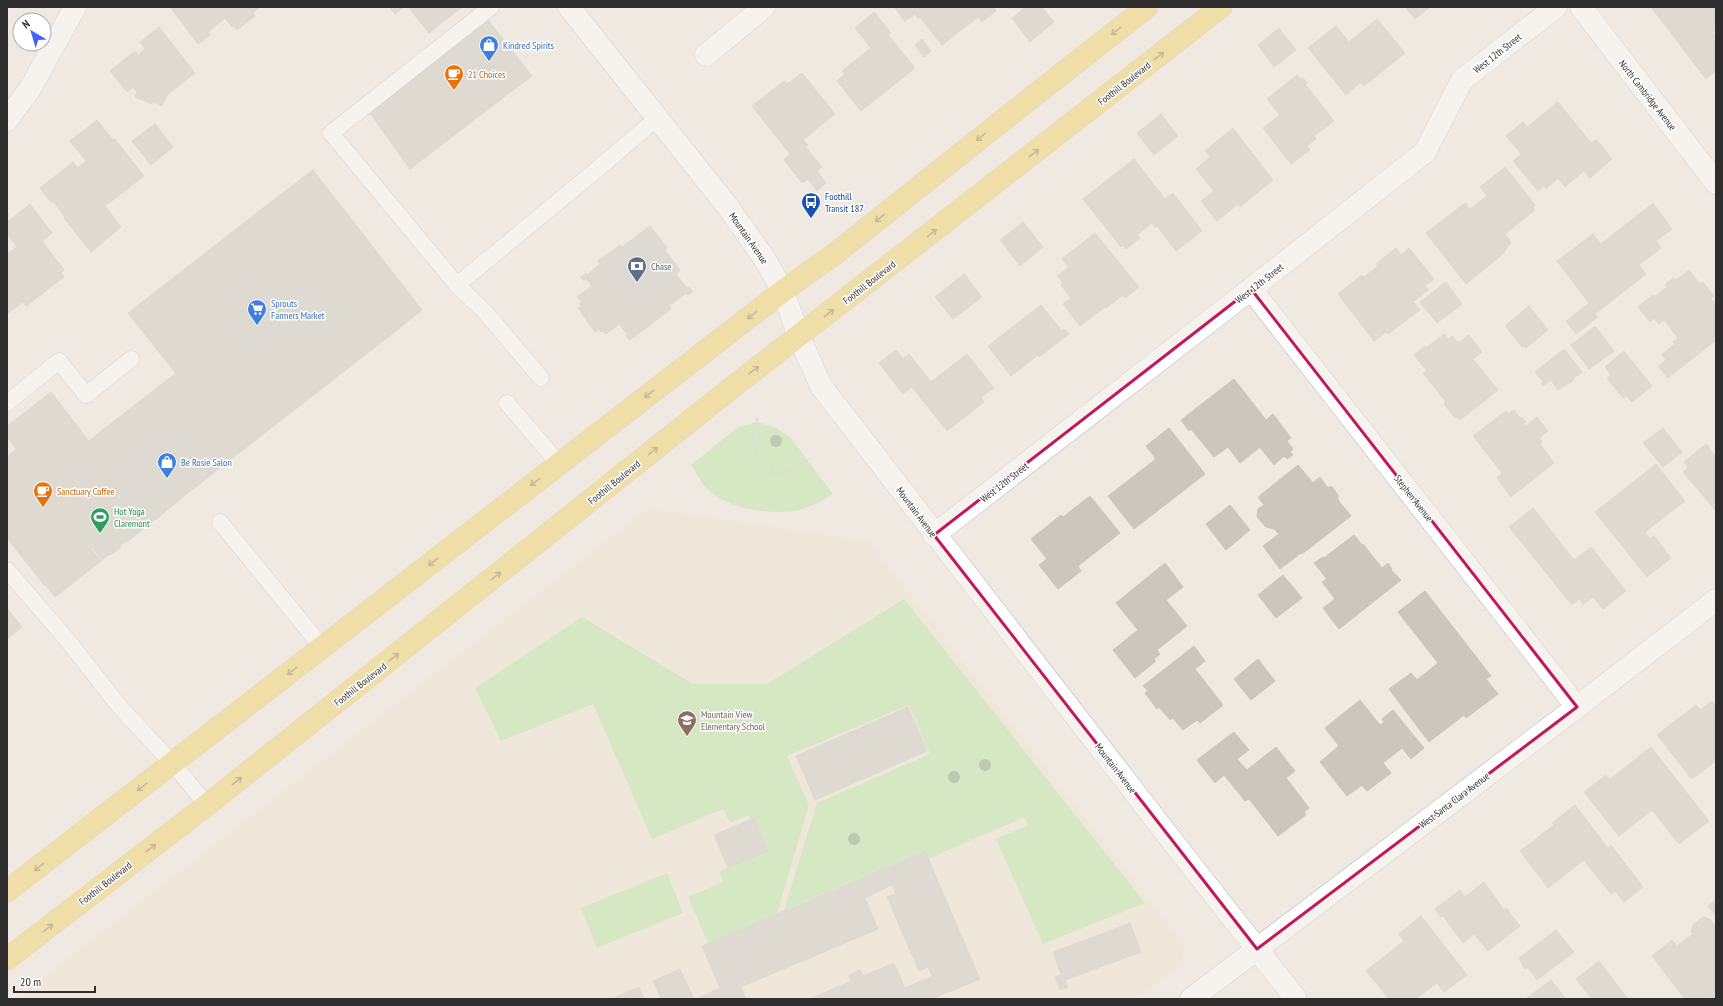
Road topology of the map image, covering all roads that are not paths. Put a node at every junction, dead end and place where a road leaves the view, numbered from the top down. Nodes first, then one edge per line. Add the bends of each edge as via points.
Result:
1 (75, 7) edge
2 (491, 7) edge
3 (570, 7) edge
4 (764, 7) edge
5 (1147, 7) edge
6 (1221, 7) edge
7 (1556, 7) edge
8 (1580, 7) edge
9 (706, 55) dead end
10 (657, 118) junction
11 (7, 120) edge
12 (1716, 183) edge
13 (457, 285) junction
14 (1251, 289) junction
15 (783, 291) junction
16 (799, 337) junction
17 (131, 359) dead end
18 (541, 378) dead end
19 (7, 403) edge
20 (507, 403) dead end
21 (559, 464) junction
22 (220, 522) dead end
23 (934, 535) junction
24 (7, 570) edge
25 (1716, 600) edge
26 (322, 647) junction
27 (1577, 707) junction
28 (173, 764) junction
29 (207, 805) junction
30 (7, 891) edge
31 (1257, 949) junction
32 (7, 959) edge
33 (1191, 999) edge
34 (1296, 999) edge

1 - 11 street via 31,87
2 - 13 lane via 331,133
3 - 10 street, Mountain Avenue
4 - 9 street
5 -> 15 main road via 836,253
16 -> 6 main road, Foothill Boulevard
7 - 14 street, West 12th Street via 1462,80 1425,152
8 - 12 street, North Cambridge Avenue
10 - 13 lane
10 - 15 street, Mountain Avenue via 728,207 764,258
13 - 18 lane via 486,313
14 - 23 street, West 12th Street
14 - 27 street, Stephen Avenue
15 - 16 street, Mountain Avenue
15 -> 21 main road
16 - 23 street, Mountain Avenue via 821,386
29 -> 16 main road, Foothill Boulevard
17 - 19 lane via 86,395 59,361
20 - 21 lane
21 -> 26 main road
22 - 26 lane
23 - 31 street, Mountain Avenue
24 - 28 lane via 69,642 119,706
25 - 27 street, West Santa Clara Avenue
26 -> 28 main road
27 - 31 street, West Santa Clara Avenue
28 - 29 lane
28 -> 30 main road
32 -> 29 main road, Foothill Boulevard
31 - 33 street, West Santa Clara Avenue
31 - 34 street, Mountain Avenue

